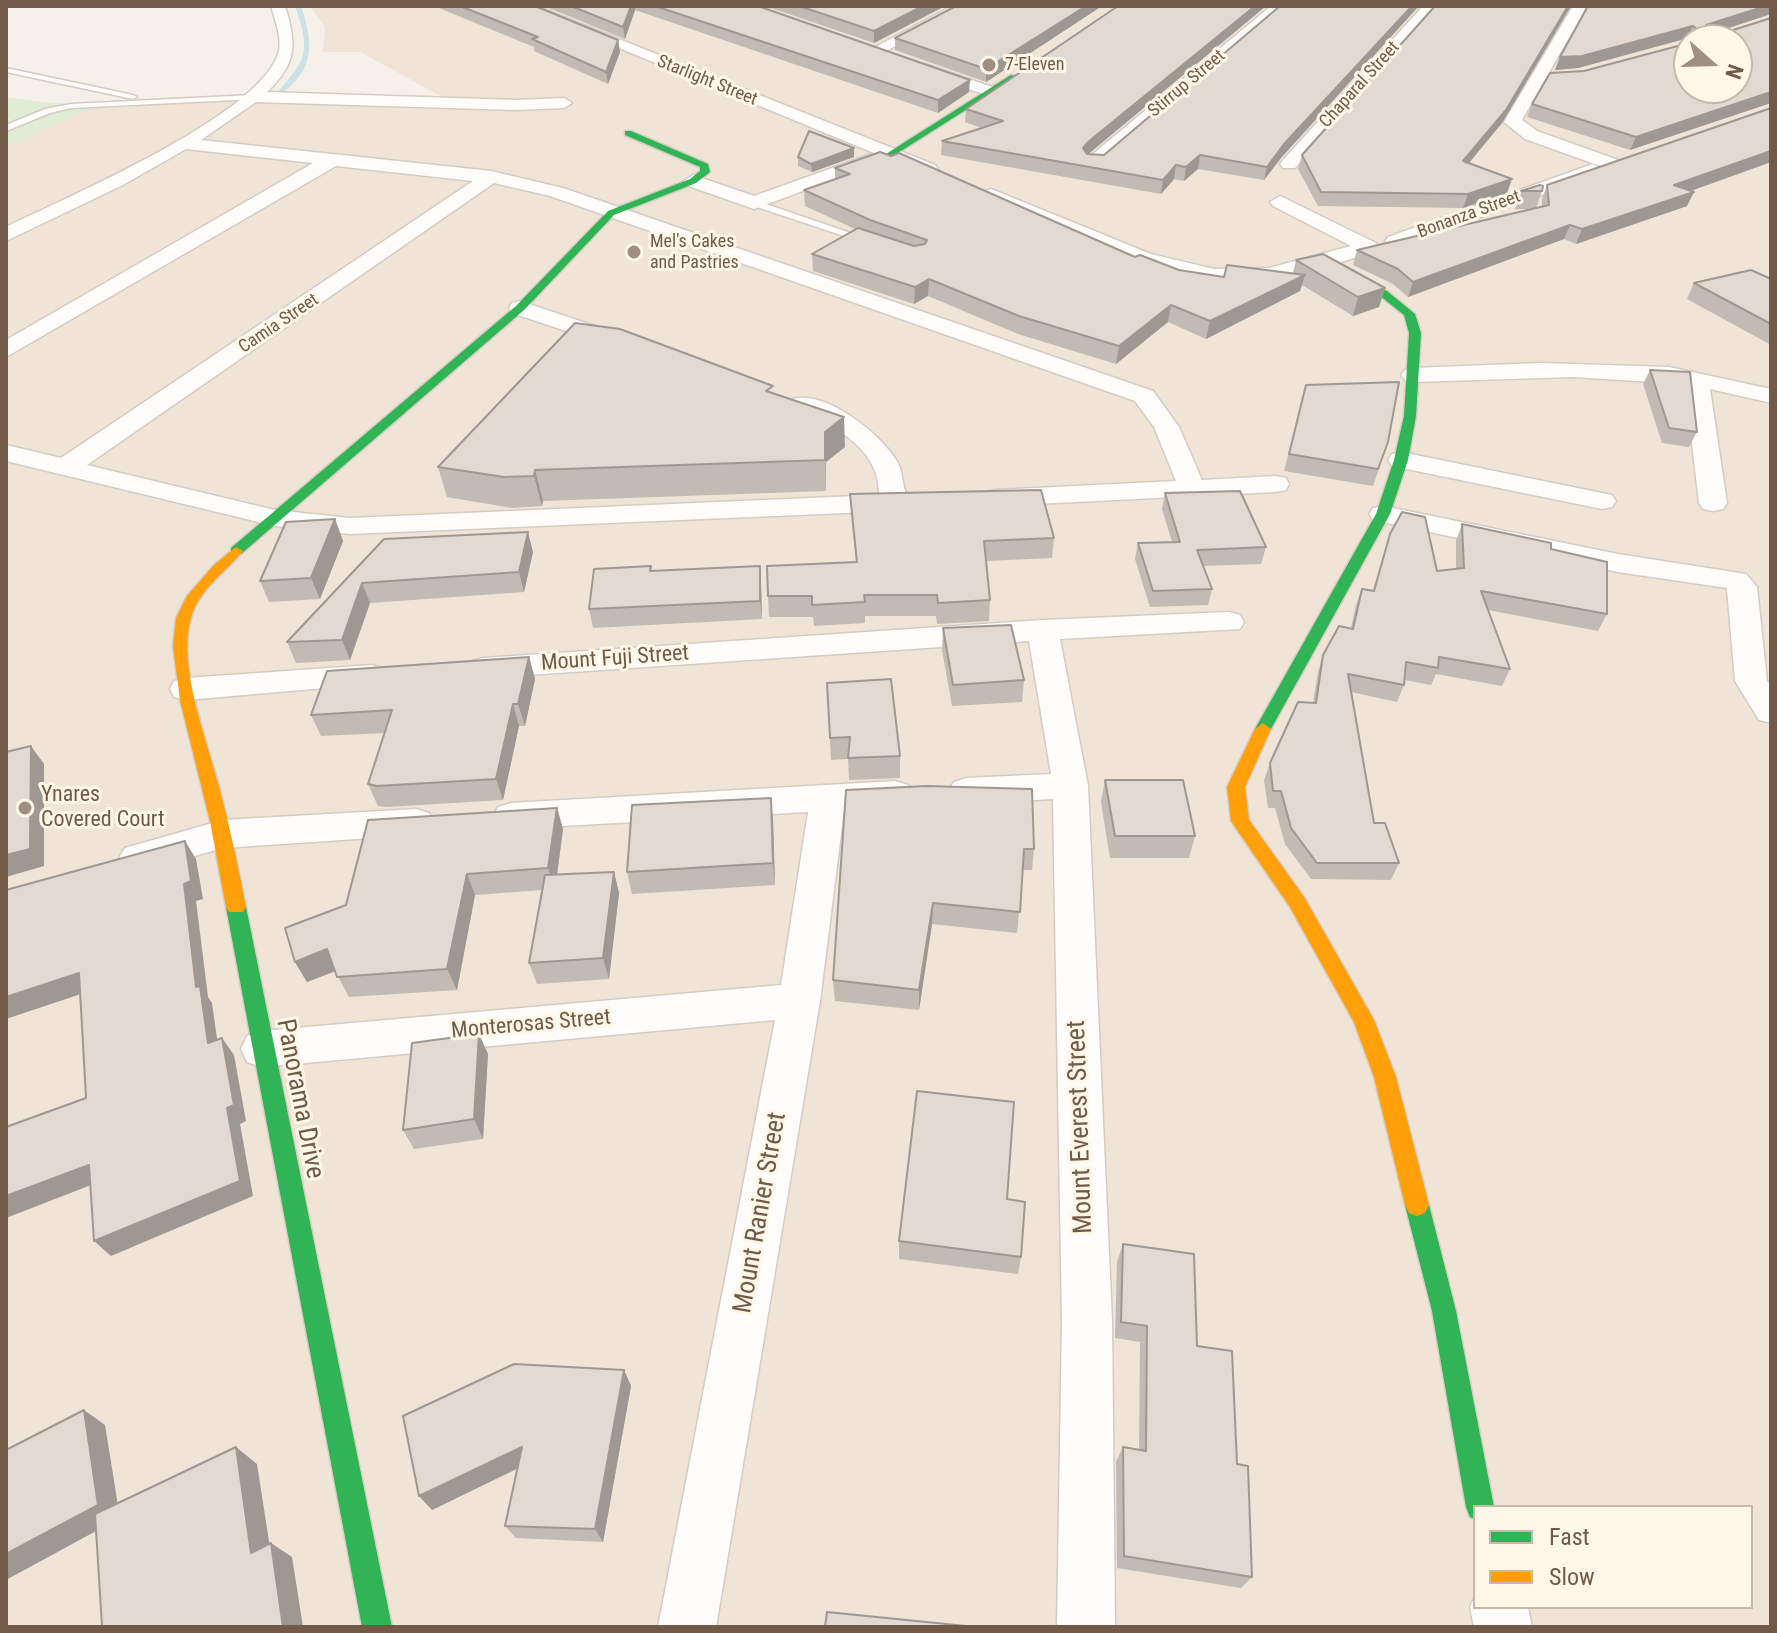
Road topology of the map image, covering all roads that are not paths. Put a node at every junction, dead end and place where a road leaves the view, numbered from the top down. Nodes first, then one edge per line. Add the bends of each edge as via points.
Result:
1 (278, 6) edge
2 (524, 6) edge
3 (1280, 6) edge
4 (1431, 6) edge
5 (1580, 6) edge
6 (958, 7) edge
7 (1030, 66) edge
8 (6, 70) edge
9 (992, 92) junction
10 (115, 93) junction
11 (253, 97) junction
12 (159, 102) junction
13 (564, 103) dead end
14 (88, 106) junction
15 (19, 114) dead end
16 (32, 117) junction
17 (6, 128) edge
18 (628, 133) dead end
19 (185, 144) junction
20 (890, 154) junction
21 (334, 159) junction
22 (1094, 162) edge
23 (1289, 164) dead end
24 (943, 175) edge
25 (491, 177) junction
26 (693, 181) junction
27 (970, 186) edge
28 (1280, 202) dead end
29 (754, 203) junction
30 (611, 213) junction
31 (6, 235) edge
32 (1395, 241) edge
33 (874, 243) edge
34 (1324, 262) junction
35 (520, 308) junction
36 (634, 346) edge
37 (6, 350) edge
38 (1413, 375) junction
39 (1697, 380) junction
40 (778, 396) edge
41 (1771, 396) edge
42 (6, 453) edge
43 (1401, 460) junction
44 (65, 468) junction
45 (1276, 484) dead end
46 (1192, 488) junction
47 (971, 499) edge
48 (923, 501) edge
49 (1602, 501) dead end
50 (892, 503) junction
51 (1713, 503) dead end
52 (1383, 514) junction
53 (275, 518) junction
54 (1229, 622) dead end
55 (1043, 630) junction
56 (456, 670) edge
57 (408, 673) edge
58 (186, 689) junction
59 (1771, 712) edge
60 (1070, 786) junction
61 (828, 797) junction
62 (223, 834) junction
63 (107, 866) edge
64 (799, 1001) junction
65 (262, 1049) junction
66 (1480, 1505) edge
67 (377, 1627) edge
68 (687, 1627) edge
69 (1086, 1627) edge

1 - 11 street via 286,55 275,76
2 - 20 street, Starlight Street
3 - 22 street, Stirrup Street
4 - 23 street, Chaparal Street
5 - 32 street, Bonanza Street via 1546,79 1513,122 1531,135 1619,161
6 - 9 street via 883,54
7 - 9 street
8 - 10 lane
9 - 20 street
10 - 12 lane
10 - 14 lane
11 - 12 lane
11 - 13 street
11 - 19 street
12 - 14 lane
14 - 16 lane
15 - 16 lane
16 - 17 lane
18 - 26 street via 705,166
19 - 21 street
19 - 31 street
20 - 24 street, Starlight Street
20 - 29 street
21 - 25 street
21 - 37 street
25 - 30 street via 556,192
25 - 44 street, Camia Street
26 - 29 street
26 - 30 street
27 - 34 street via 1144,259 1191,271 1250,276
28 - 34 street via 1370,248
29 - 33 lane
30 - 35 street
30 - 46 street via 1144,396 1157,408
34 - 38 street via 1383,293 1409,314 1415,333
35 - 36 street
35 - 53 street
38 - 39 street via 1592,369
38 - 43 street
39 - 41 street
39 - 51 street
40 - 50 street via 854,428 881,457 891,478
42 - 44 street
43 - 49 street
43 - 52 street
44 - 53 street
45 - 46 street
46 - 47 street
48 - 50 street
50 - 53 street via 401,525
52 - 59 street via 1618,563 1736,580 1742,587 1751,681
52 - 66 street via 1252,748 1236,787 1240,821 1297,902 1364,1020 1385,1077 1444,1311
53 - 58 street, Panorama Drive via 202,585 188,607 181,630
54 - 55 street, Mount Fuji Street
55 - 56 street, Mount Fuji Street
55 - 60 street, Mount Everest Street
57 - 58 street
58 - 62 street, Panorama Drive
60 - 61 street
60 - 69 street, Mount Everest Street via 1087,1321
61 - 62 street
61 - 64 street, Mount Ranier Street
62 - 63 street
62 - 65 street, Panorama Drive
64 - 65 street, Monterosas Street
64 - 68 street, Mount Ranier Street
65 - 67 street, Panorama Drive

